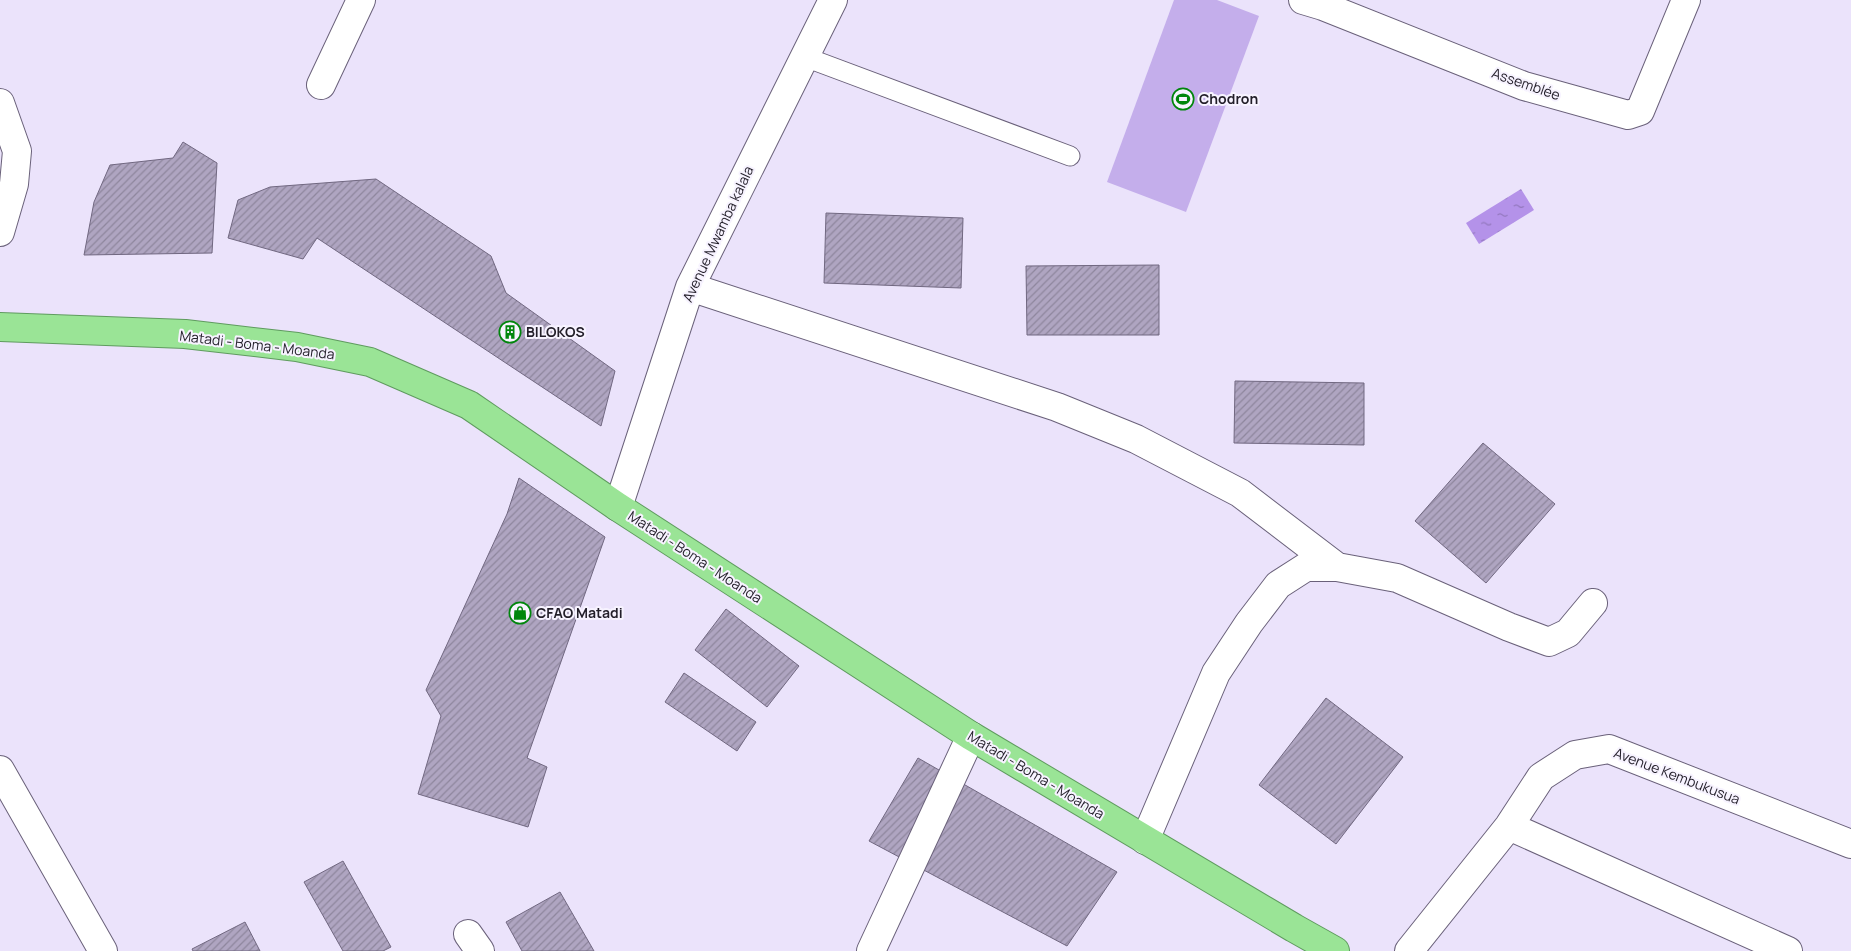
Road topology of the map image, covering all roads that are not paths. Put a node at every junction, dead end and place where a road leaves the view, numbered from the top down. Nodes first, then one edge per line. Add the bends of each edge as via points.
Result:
1 (360, 0) edge
2 (833, 0) edge
3 (1303, 0) edge
4 (1686, 0) edge
5 (805, 57) junction
6 (321, 86) dead end
7 (0, 103) edge
8 (1070, 156) dead end
9 (0, 232) edge
10 (690, 287) junction
11 (0, 327) edge
12 (618, 507) junction
13 (1337, 567) junction
14 (1592, 603) dead end
15 (971, 736) junction
16 (0, 770) edge
17 (1509, 826) junction
18 (1145, 840) junction
19 (1851, 844) edge
20 (103, 951) edge
21 (871, 951) edge
22 (1336, 951) edge
23 (1409, 951) edge
24 (1788, 951) edge

1 - 6 street
2 - 5 street, Avenue Mwamba kalala
3 - 4 street, Assemblée via 1524,86 1628,115 1640,111
5 - 8 lane
5 - 10 street, Avenue Mwamba kalala
7 - 9 street via 17,151 14,184
10 - 12 street, Avenue Mwamba kalala
10 - 13 street via 1057,407 1136,439 1240,493
11 - 12 highway, Matadi - Boma - Moanda via 185,334 297,347 370,362 469,405
12 - 15 highway, Matadi - Boma - Moanda
13 - 14 street via 1398,578 1549,642 1568,633
13 - 18 street via 1306,567 1278,585 1249,623 1216,673
15 - 18 highway, Matadi - Boma - Moanda
15 - 21 street
16 - 20 street
17 - 19 street, Avenue Kembukusua via 1541,777 1575,755 1610,749
17 - 23 street, Avenue Kembukusua
17 - 24 street
18 - 22 highway, Matadi - Boma - Moanda

